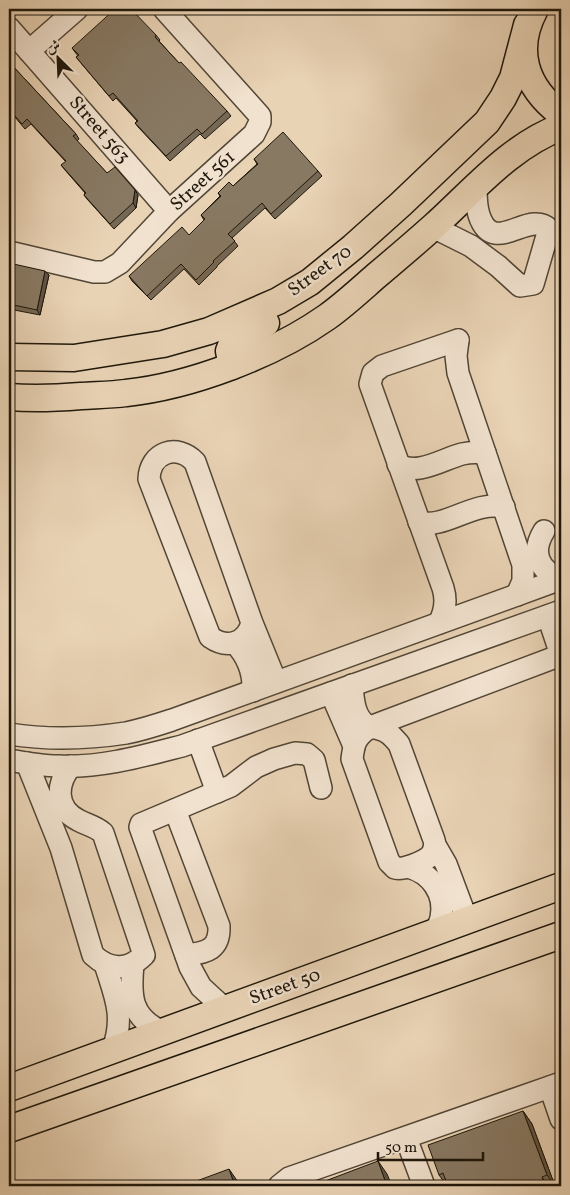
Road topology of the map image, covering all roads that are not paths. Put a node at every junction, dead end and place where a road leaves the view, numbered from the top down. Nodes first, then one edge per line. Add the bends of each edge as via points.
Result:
1 (77, 9) edge
2 (164, 9) edge
3 (531, 17) edge
4 (9, 28) edge
5 (30, 51) junction
6 (561, 114) edge
7 (561, 127) edge
8 (476, 187) junction
9 (169, 211) junction
10 (433, 227) junction
11 (9, 252) edge
12 (310, 282) junction
13 (9, 357) edge
14 (232, 366) junction
15 (9, 397) edge
16 (54, 398) junction
17 (9, 410) edge
18 (485, 453) junction
19 (398, 464) junction
20 (504, 508) junction
21 (419, 522) junction
22 (544, 531) dead end
23 (561, 579) edge
24 (517, 595) junction
25 (554, 613) edge
26 (252, 623) junction
27 (439, 624) junction
28 (235, 643) junction
29 (561, 655) edge
30 (276, 682) junction
31 (352, 685) junction
32 (253, 691) junction
33 (331, 693) junction
34 (415, 710) junction
35 (370, 727) junction
36 (9, 734) edge
37 (198, 740) junction
38 (399, 744) junction
39 (354, 746) junction
40 (18, 762) edge
41 (71, 766) junction
42 (321, 788) dead end
43 (217, 792) junction
44 (175, 810) junction
45 (88, 824) junction
46 (435, 845) junction
47 (61, 848) junction
48 (408, 867) junction
49 (561, 886) edge
50 (467, 920) junction
51 (435, 932) junction
52 (561, 935) edge
53 (186, 955) junction
54 (105, 964) junction
55 (133, 964) junction
56 (225, 1009) junction
57 (163, 1032) junction
58 (113, 1049) junction
59 (556, 1085) edge
60 (9, 1088) edge
61 (561, 1119) edge
62 (9, 1128) edge
63 (406, 1138) junction
64 (279, 1186) edge
65 (424, 1186) edge

1 - 5 street
2 - 9 street, Street 561 via 260,116 254,134
3 - 6 main road via 524,42 529,76 537,91
3 - 12 main road, Street 70 via 514,78 486,122 446,163
4 - 5 street, Street 563
5 - 9 street, Street 563
7 - 8 main road, Street 70 via 518,151
8 - 10 main road, Street 70
8 - 10 street via 478,213 483,225 491,232 499,234 537,222 549,229 533,284 520,286 471,246
9 - 11 street, Street 561 via 120,263 105,272
10 - 14 main road, Street 70 via 327,317 292,338
12 - 13 main road, Street 70 via 278,301 209,331 162,344 74,358
12 - 14 main road via 306,292 290,310 232,343 229,351
14 - 16 main road, Street 70 via 185,382 127,393
15 - 16 main road, Street 70
16 - 17 street via 24,410
18 - 19 street via 463,454 418,468
18 - 19 street via 458,373 458,340 382,366 373,373 371,389
18 - 20 street
19 - 21 street
20 - 21 street via 486,506 432,524
20 - 24 street via 523,565 523,581
21 - 27 street via 445,596 445,610
22 - 23 street via 537,547 538,556 546,571
23 - 24 street
24 - 27 street
25 - 29 street
25 - 31 street
26 - 28 street via 247,635
26 - 28 street via 195,462 185,453 171,452 159,456 151,466 149,479 210,637 222,644
26 - 30 street
27 - 30 street
28 - 32 street via 250,665
29 - 34 street
30 - 32 street
31 - 33 street
31 - 35 street via 354,705 362,721
32 - 36 street via 128,732 86,738
33 - 37 street
33 - 39 street
34 - 35 street
34 - 38 street via 399,735
35 - 38 street via 388,733
35 - 39 street via 359,736
37 - 41 street via 124,760
37 - 43 street
38 - 46 street
39 - 48 street via 352,759 389,862 395,868
40 - 41 street
40 - 47 street
41 - 45 street via 62,780 61,802 74,818
42 - 43 street via 314,760 307,754 295,753 256,767 232,786
43 - 44 street
44 - 53 street via 140,827
44 - 53 street via 219,926 216,945 207,951
45 - 47 street via 76,825 67,832
45 - 55 street via 103,833 144,955
46 - 48 street via 429,858
46 - 50 street via 446,864
47 - 54 street via 93,955
48 - 51 street via 424,873 437,887 441,918
49 - 50 main road, Street 50
50 - 51 main road, Street 50
51 - 56 main road, Street 50
52 - 62 main road
53 - 56 street via 201,987
54 - 55 street via 119,967
54 - 58 street via 118,1006 120,1026
55 - 57 street via 130,988 134,1005 142,1018
56 - 57 main road, Street 50
57 - 58 main road, Street 50
58 - 60 main road, Street 50
59 - 61 street
59 - 63 street
63 - 64 street via 290,1178
63 - 65 street

